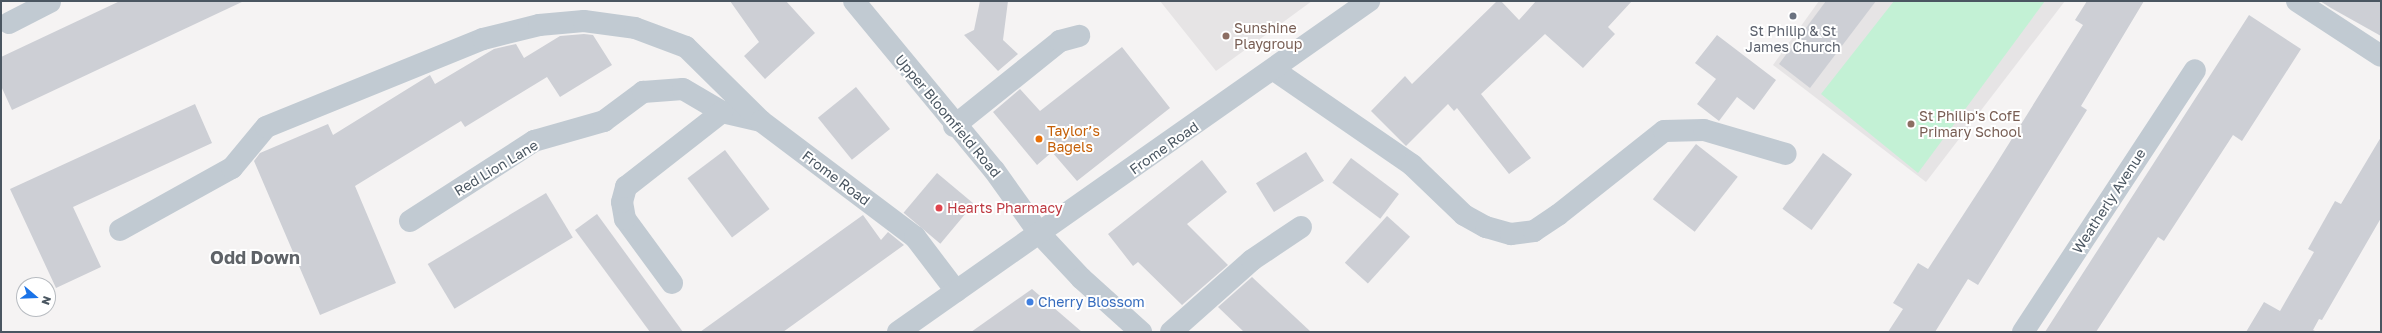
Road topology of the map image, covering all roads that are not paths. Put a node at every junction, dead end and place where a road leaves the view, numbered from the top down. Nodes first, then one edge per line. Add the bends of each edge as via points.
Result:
1 (51, 1) edge
2 (854, 1) edge
3 (1369, 1) edge
4 (2297, 1) edge
5 (9, 22) dead end
6 (1079, 36) dead end
7 (2381, 56) edge
8 (1274, 70) junction
9 (2194, 70) dead end
10 (722, 112) junction
11 (761, 121) junction
12 (954, 126) junction
13 (1786, 154) dead end
14 (410, 221) dead end
15 (1301, 227) dead end
16 (120, 230) dead end
17 (1039, 233) junction
18 (672, 283) dead end
19 (956, 291) junction
20 (898, 332) edge
21 (1141, 332) edge
22 (1170, 332) edge
23 (2024, 332) edge

1 - 5 street
2 - 12 street, Upper Bloomfield Road
3 - 8 street, Frome Road
4 - 7 street
6 - 12 street via 1060,40
8 - 13 street via 1412,165 1464,215 1486,227 1511,234 1540,227 1664,131 1685,128 1704,130
8 - 17 street, Frome Road
9 - 23 street, Weatherly Avenue
10 - 11 street, Red Lion Lane
10 - 14 street, Red Lion Lane via 683,89 643,92 604,121 534,141
10 - 18 street via 626,187 622,202 626,219
11 - 16 street, Frome Road via 686,47 635,28 584,20 539,25 483,39 266,127 232,168
11 - 19 street, Frome Road via 915,237
12 - 17 street, Upper Bloomfield Road via 994,170
15 - 22 street via 1252,260
17 - 19 street, Frome Road
17 - 21 street, Upper Bloomfield Road via 1081,278
19 - 20 street, Frome Road

